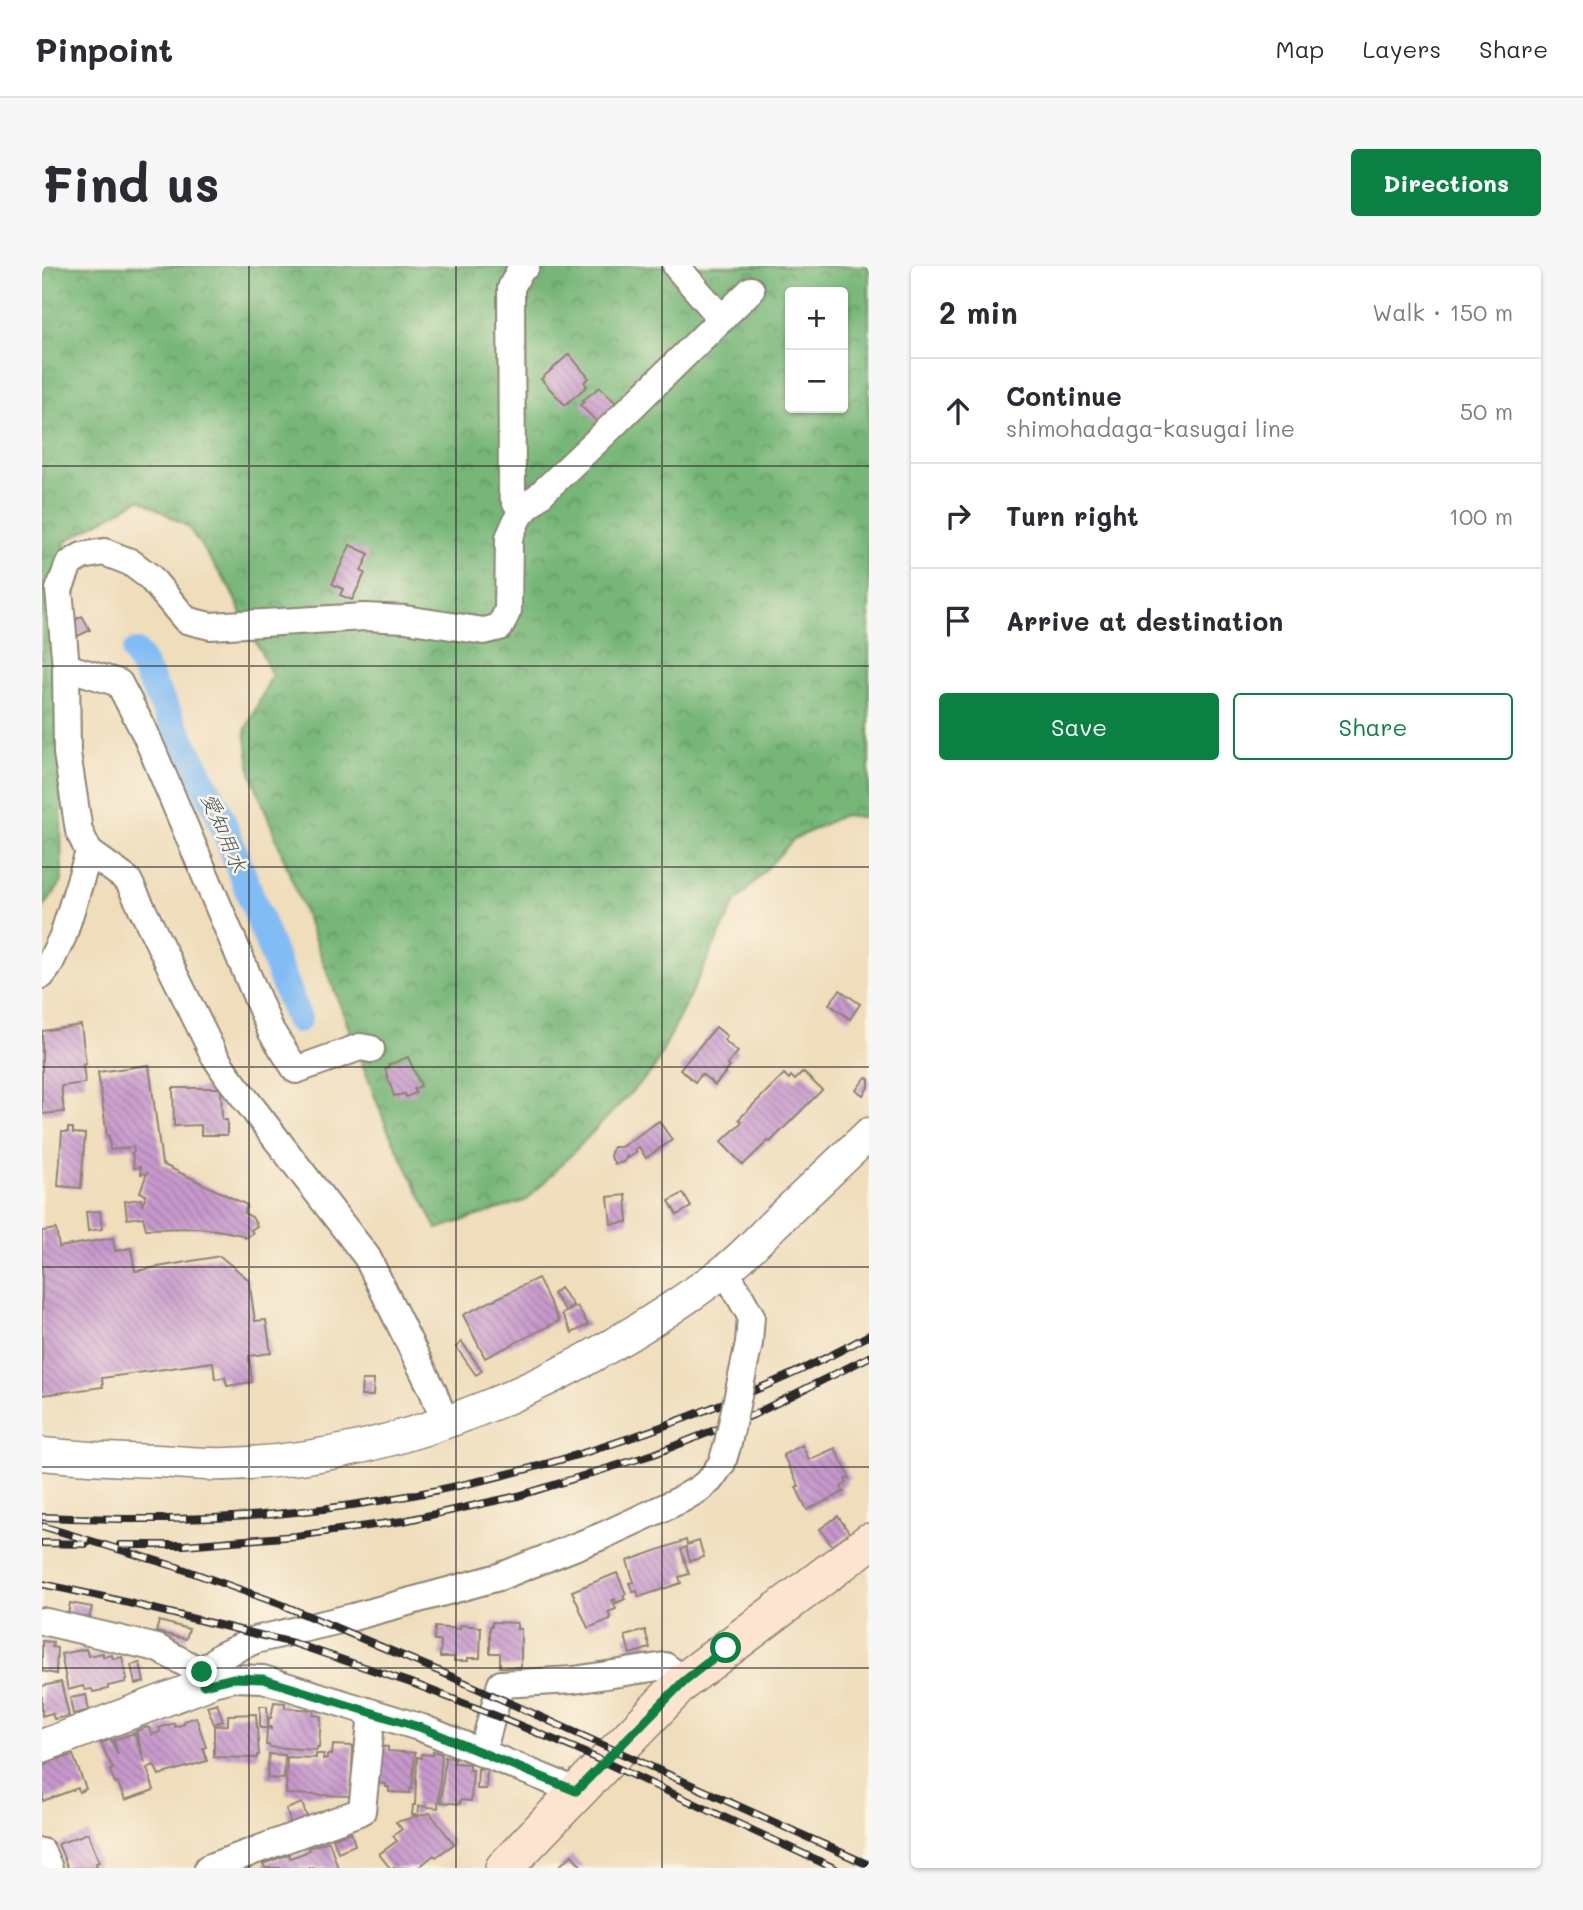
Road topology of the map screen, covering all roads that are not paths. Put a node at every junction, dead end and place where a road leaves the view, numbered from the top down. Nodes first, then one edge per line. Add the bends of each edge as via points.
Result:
1 (526, 266) edge
2 (676, 266) edge
3 (751, 290) dead end
4 (722, 319) junction
5 (524, 511) junction
6 (66, 667) junction
7 (89, 852) junction
8 (42, 975) edge
9 (371, 1049) dead end
10 (869, 1134) edge
11 (725, 1270) junction
12 (445, 1423) junction
13 (42, 1454) edge
14 (869, 1542) edge
15 (42, 1621) edge
16 (203, 1678) junction
17 (684, 1681) junction
18 (372, 1713) junction
19 (42, 1746) edge
20 (482, 1753) junction
21 (576, 1791) junction
22 (42, 1853) edge
23 (49, 1868) edge
24 (208, 1868) edge
25 (504, 1868) edge

1 - 5 street via 510,288 512,491
2 - 4 street
3 - 4 street
4 - 5 street
5 - 6 street via 509,538 508,610 500,627 484,631 365,617 210,626 186,620 150,577 130,562 104,552 69,564 59,590
6 - 7 street via 67,753 79,831
6 - 9 street via 119,684 146,736 271,1031 296,1070 360,1047
7 - 8 street via 63,936
7 - 12 street via 128,880 214,1055 368,1257
10 - 11 street
11 - 12 street via 603,1351 526,1390
11 - 16 street, bridge via 751,1316 749,1343 722,1463 699,1489 602,1536 499,1577 255,1640 221,1656
12 - 13 street via 351,1449 226,1464
14 - 17 main road
15 - 16 street via 157,1648
16 - 18 street via 263,1679
16 - 19 street
17 - 20 street via 665,1666 575,1680 501,1684
17 - 21 main road
18 - 20 street
18 - 24 street via 362,1811
20 - 21 street
21 - 25 main road
22 - 23 street

